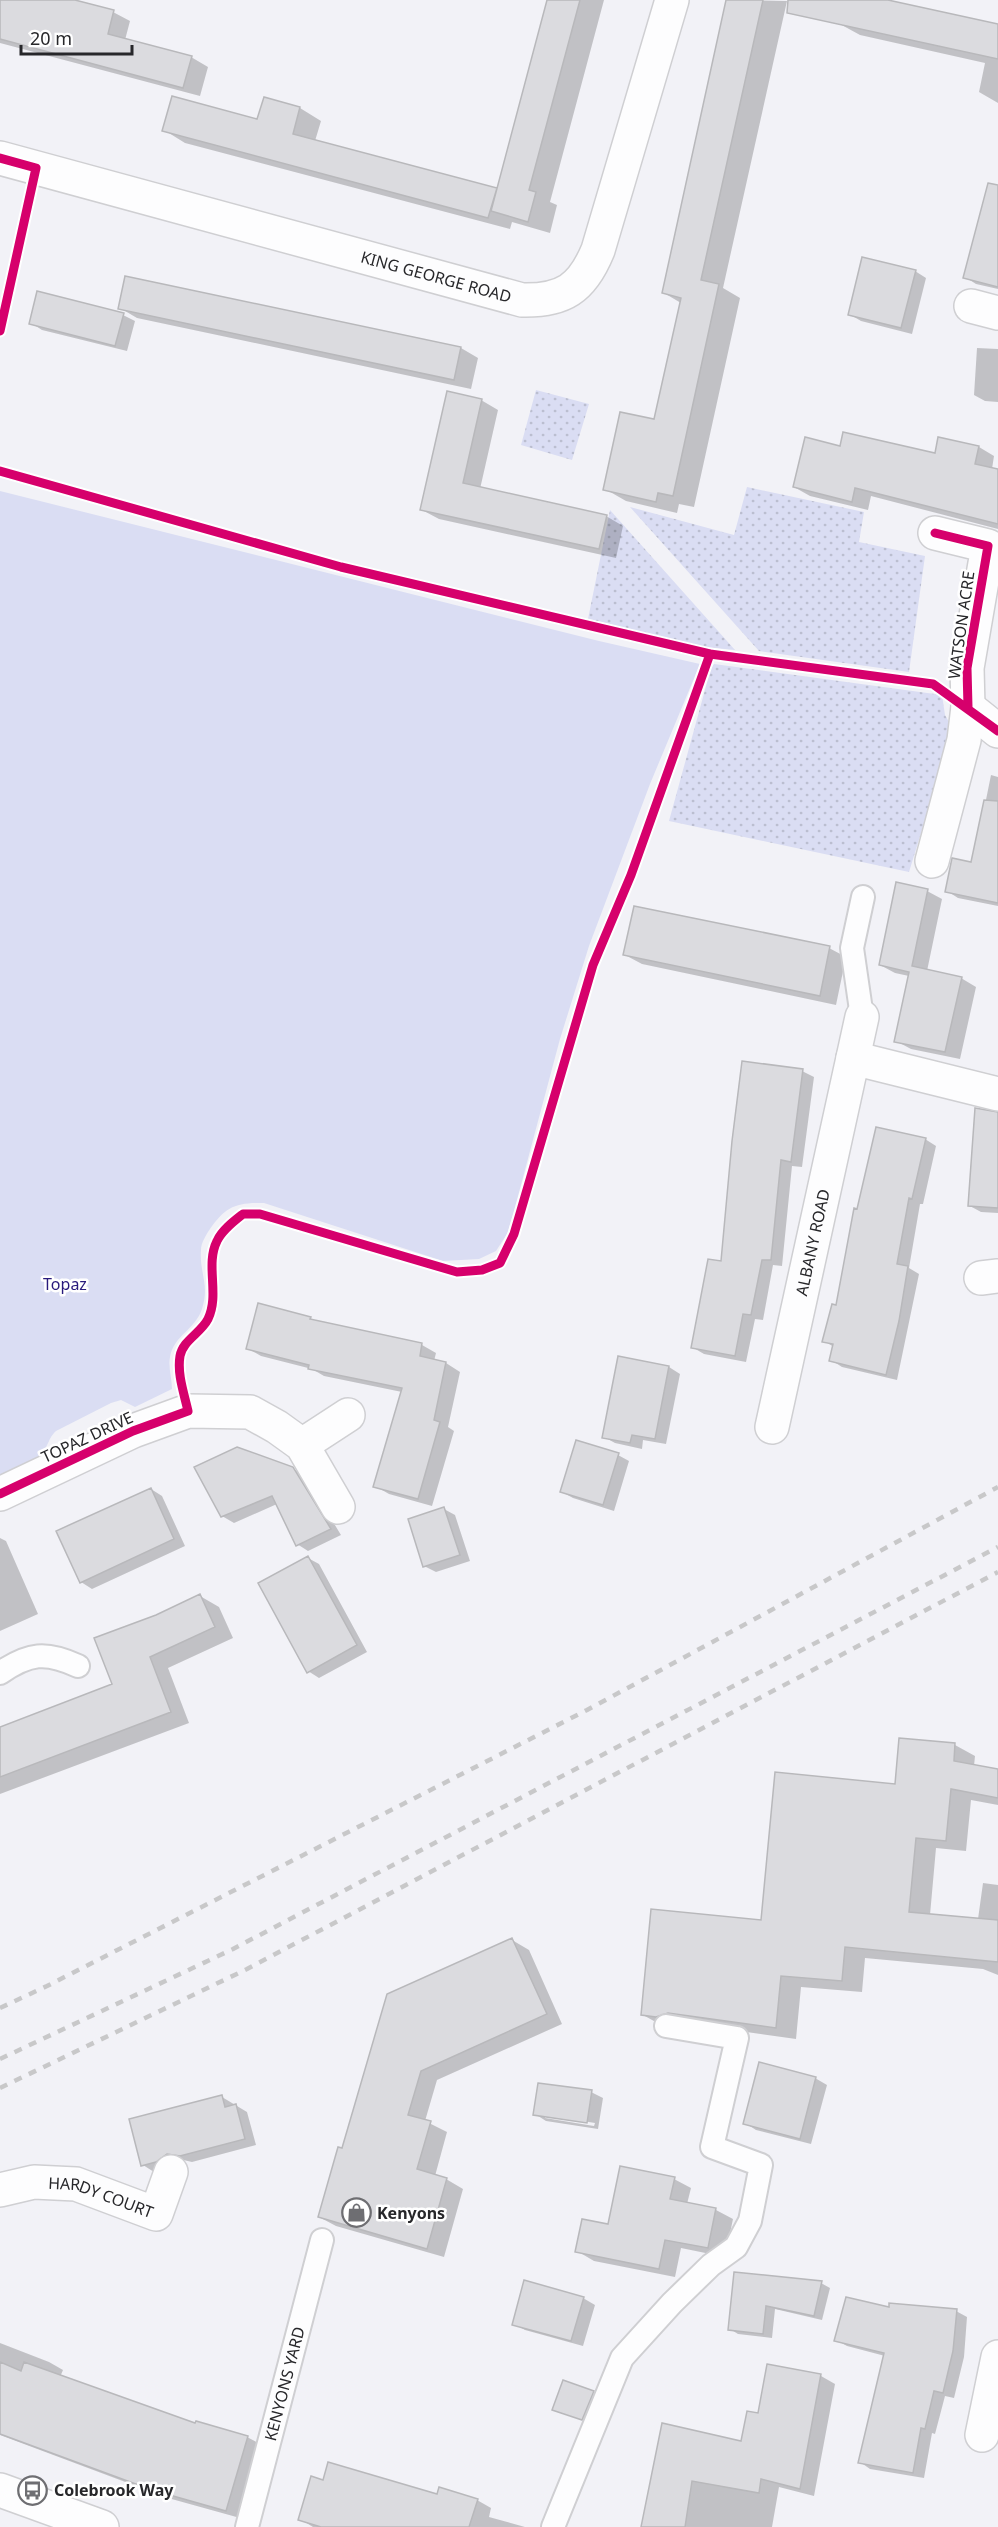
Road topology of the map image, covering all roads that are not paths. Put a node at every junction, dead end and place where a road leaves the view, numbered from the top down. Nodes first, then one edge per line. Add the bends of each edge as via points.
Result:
1 (672, 0) edge
2 (0, 158) edge
3 (935, 533) dead end
4 (993, 547) edge
5 (968, 707) junction
6 (998, 730) edge
7 (932, 861) dead end
8 (863, 897) dead end
9 (862, 1017) joint
10 (853, 1058) junction
11 (998, 1094) edge
12 (348, 1415) dead end
13 (772, 1427) dead end
14 (302, 1445) junction
15 (0, 1494) edge
16 (338, 1507) dead end
17 (78, 1666) dead end
18 (0, 1674) edge
19 (666, 2026) dead end
20 (171, 2172) dead end
21 (0, 2190) edge
22 (322, 2240) dead end
23 (998, 2357) edge
24 (982, 2435) dead end
25 (0, 2490) edge
26 (102, 2527) edge
27 (247, 2527) edge
28 (553, 2527) edge

1 - 2 street, KING GEORGE ROAD via 598,250 578,284 560,297 522,300
3 - 4 street, WATSON ACRE
4 - 5 street, WATSON ACRE via 967,668
5 - 6 street
5 - 7 street, WATSON ACRE via 964,740
8 - 9 lane via 852,948
9 - 10 street, ALBANY ROAD
10 - 11 street
10 - 13 street, ALBANY ROAD
12 - 14 street
14 - 15 street, TOPAZ DRIVE via 250,1412 188,1411 133,1431
14 - 16 street, TOPAZ DRIVE
17 - 18 lane via 42,1655 17,1661
19 - 28 lane via 737,2038 712,2147 761,2165 750,2221 736,2247 680,2295 622,2358
20 - 21 street, HARDY COURT via 156,2214 76,2184 34,2182
22 - 27 lane, KENYONS YARD
23 - 24 street
25 - 26 street

